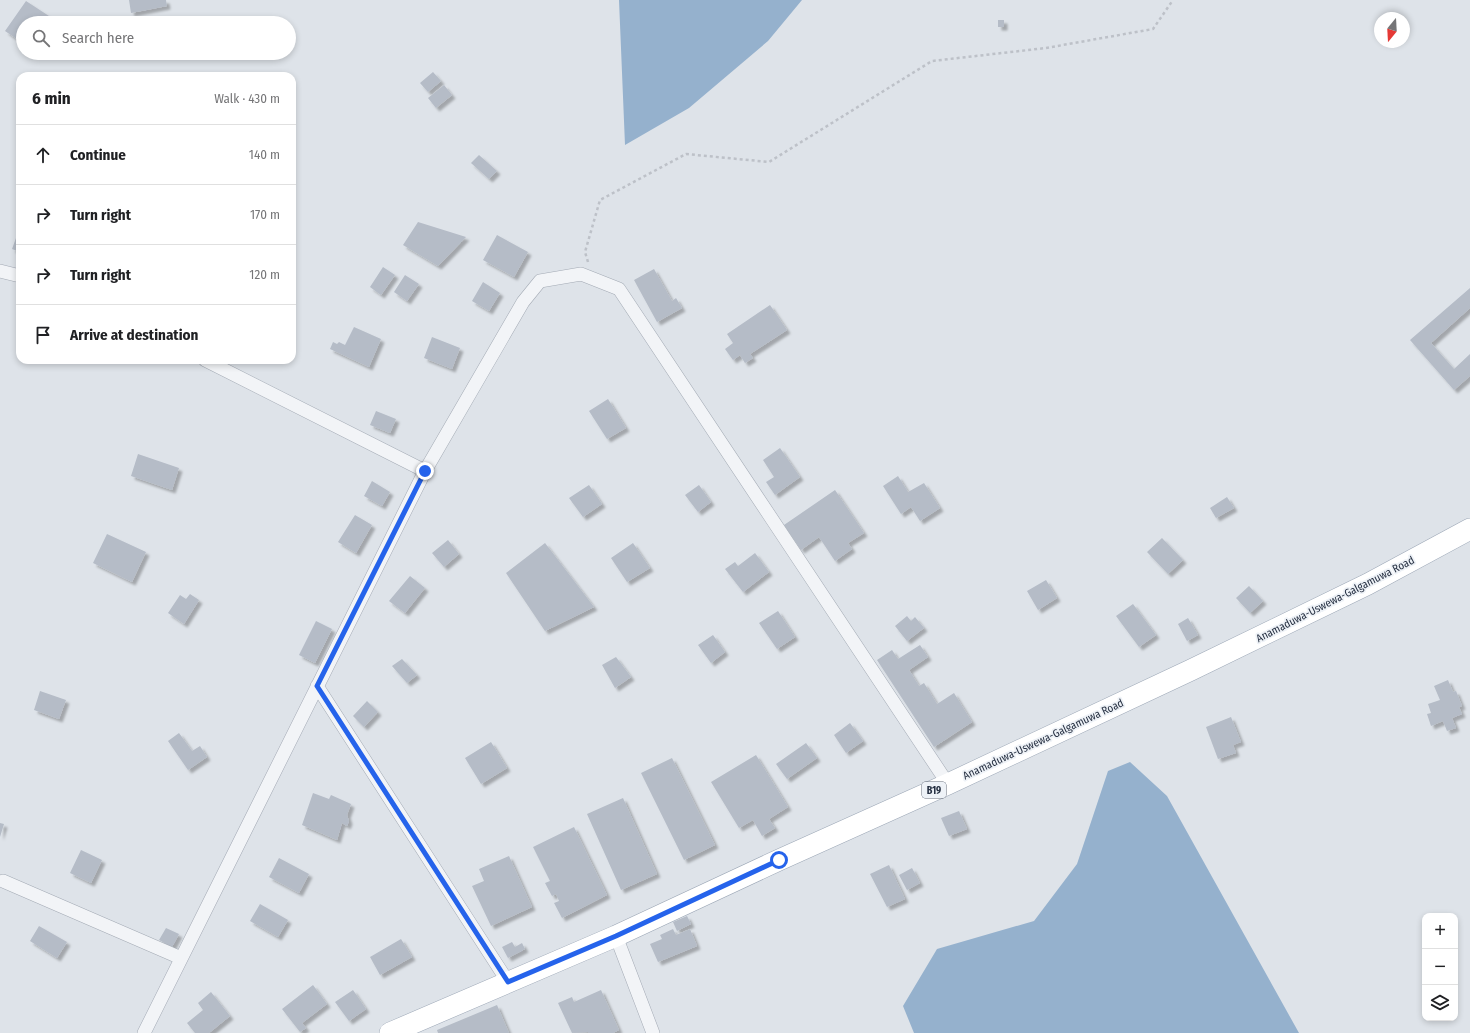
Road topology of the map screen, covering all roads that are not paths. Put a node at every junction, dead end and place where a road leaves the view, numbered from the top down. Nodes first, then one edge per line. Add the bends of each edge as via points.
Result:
1 (0, 271) edge
2 (16, 275) edge
3 (213, 364) edge
4 (425, 471) junction
5 (1470, 529) edge
6 (317, 686) junction
7 (948, 784) junction
8 (2, 880) dead end
9 (616, 936) junction
10 (181, 958) junction
11 (508, 982) junction
12 (144, 1033) edge
13 (390, 1033) edge
14 (653, 1033) edge

1 - 2 street
3 - 4 street
4 - 6 street
4 - 7 street via 523,302 540,280 581,274 619,289
5 - 7 main road, Anamaduwa-Uswewa-Galgamuwa Road / B19 via 1368,584
6 - 10 street
6 - 11 street
7 - 9 main road, Anamaduwa-Uswewa-Galgamuwa Road / B19
8 - 10 street
9 - 11 main road, Anamaduwa-Uswewa-Galgamuwa Road / B19
9 - 14 street
10 - 12 street
11 - 13 main road, Anamaduwa-Uswewa-Galgamuwa Road / B19

